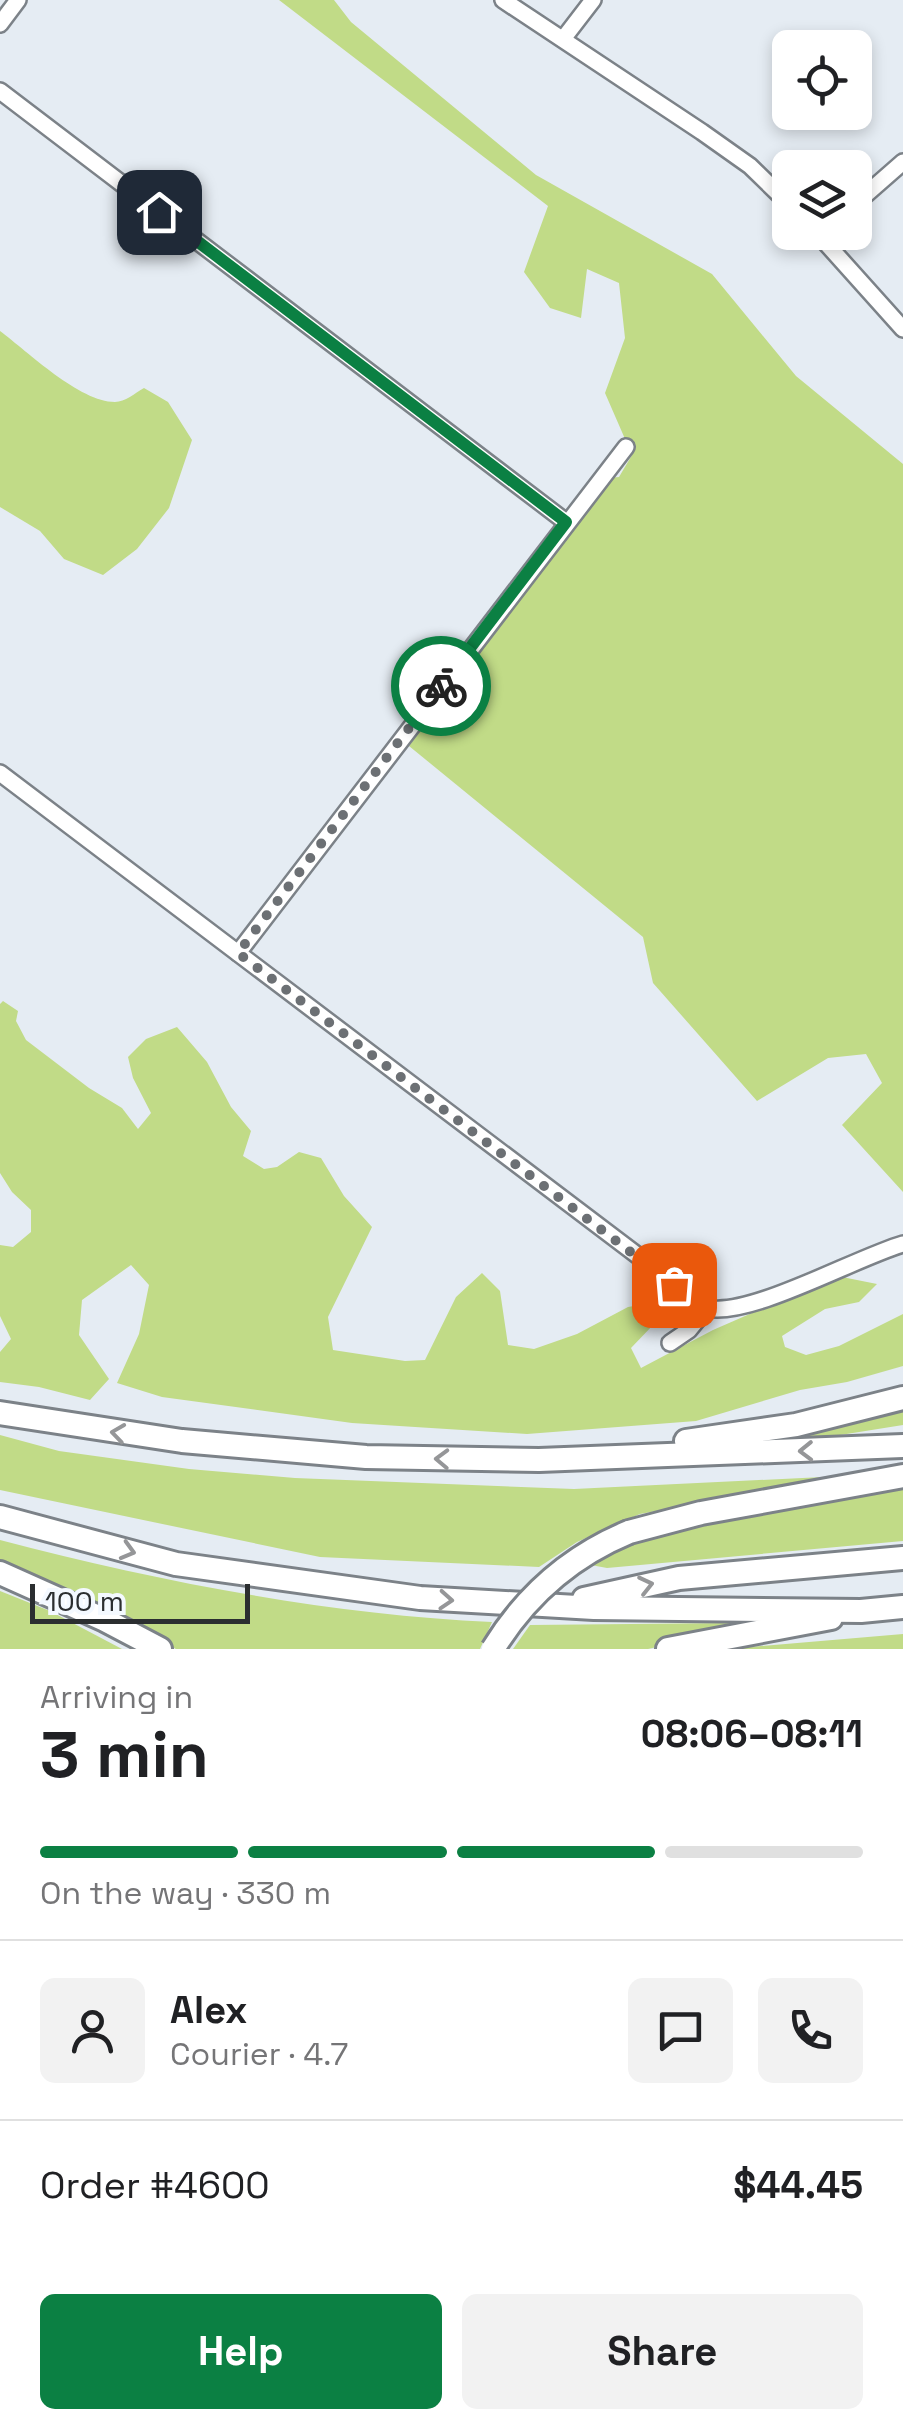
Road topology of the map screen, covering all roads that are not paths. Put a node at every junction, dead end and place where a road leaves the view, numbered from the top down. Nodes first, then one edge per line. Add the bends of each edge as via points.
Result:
1 (18, 0) edge
2 (504, 0) edge
3 (593, 0) edge
4 (0, 24) edge
5 (562, 39) junction
6 (0, 91) edge
7 (903, 163) edge
8 (772, 188) edge
9 (872, 189) edge
10 (834, 250) edge
11 (903, 329) edge
12 (626, 447) dead end
13 (566, 522) junction
14 (0, 773) edge
15 (238, 953) junction
16 (903, 1244) edge
17 (707, 1308) junction
18 (670, 1343) dead end
19 (903, 1398) edge
20 (0, 1413) edge
21 (903, 1446) edge
22 (618, 1458) junction
23 (903, 1476) edge
24 (0, 1516) edge
25 (903, 1558) edge
26 (0, 1573) edge
27 (551, 1606) junction
28 (903, 1607) edge
29 (861, 1611) junction
30 (160, 1649) edge
31 (493, 1649) edge
32 (668, 1649) edge

1 - 4 street
2 - 5 street
3 - 5 street
5 - 8 street via 734,155
6 - 13 street
7 - 9 street
10 - 11 street
12 - 13 street
13 - 15 street
14 - 15 street
15 - 17 street
16 - 17 street via 748,1305
17 - 18 street
19 - 22 highway
22 -> 20 highway via 332,1455
21 -> 22 highway
23 - 31 highway, bridge via 630,1532 560,1570
24 -> 27 highway via 176,1564 260,1578
27 -> 25 highway via 679,1578
26 - 30 highway
27 - 29 highway
28 - 29 highway
29 - 32 highway

